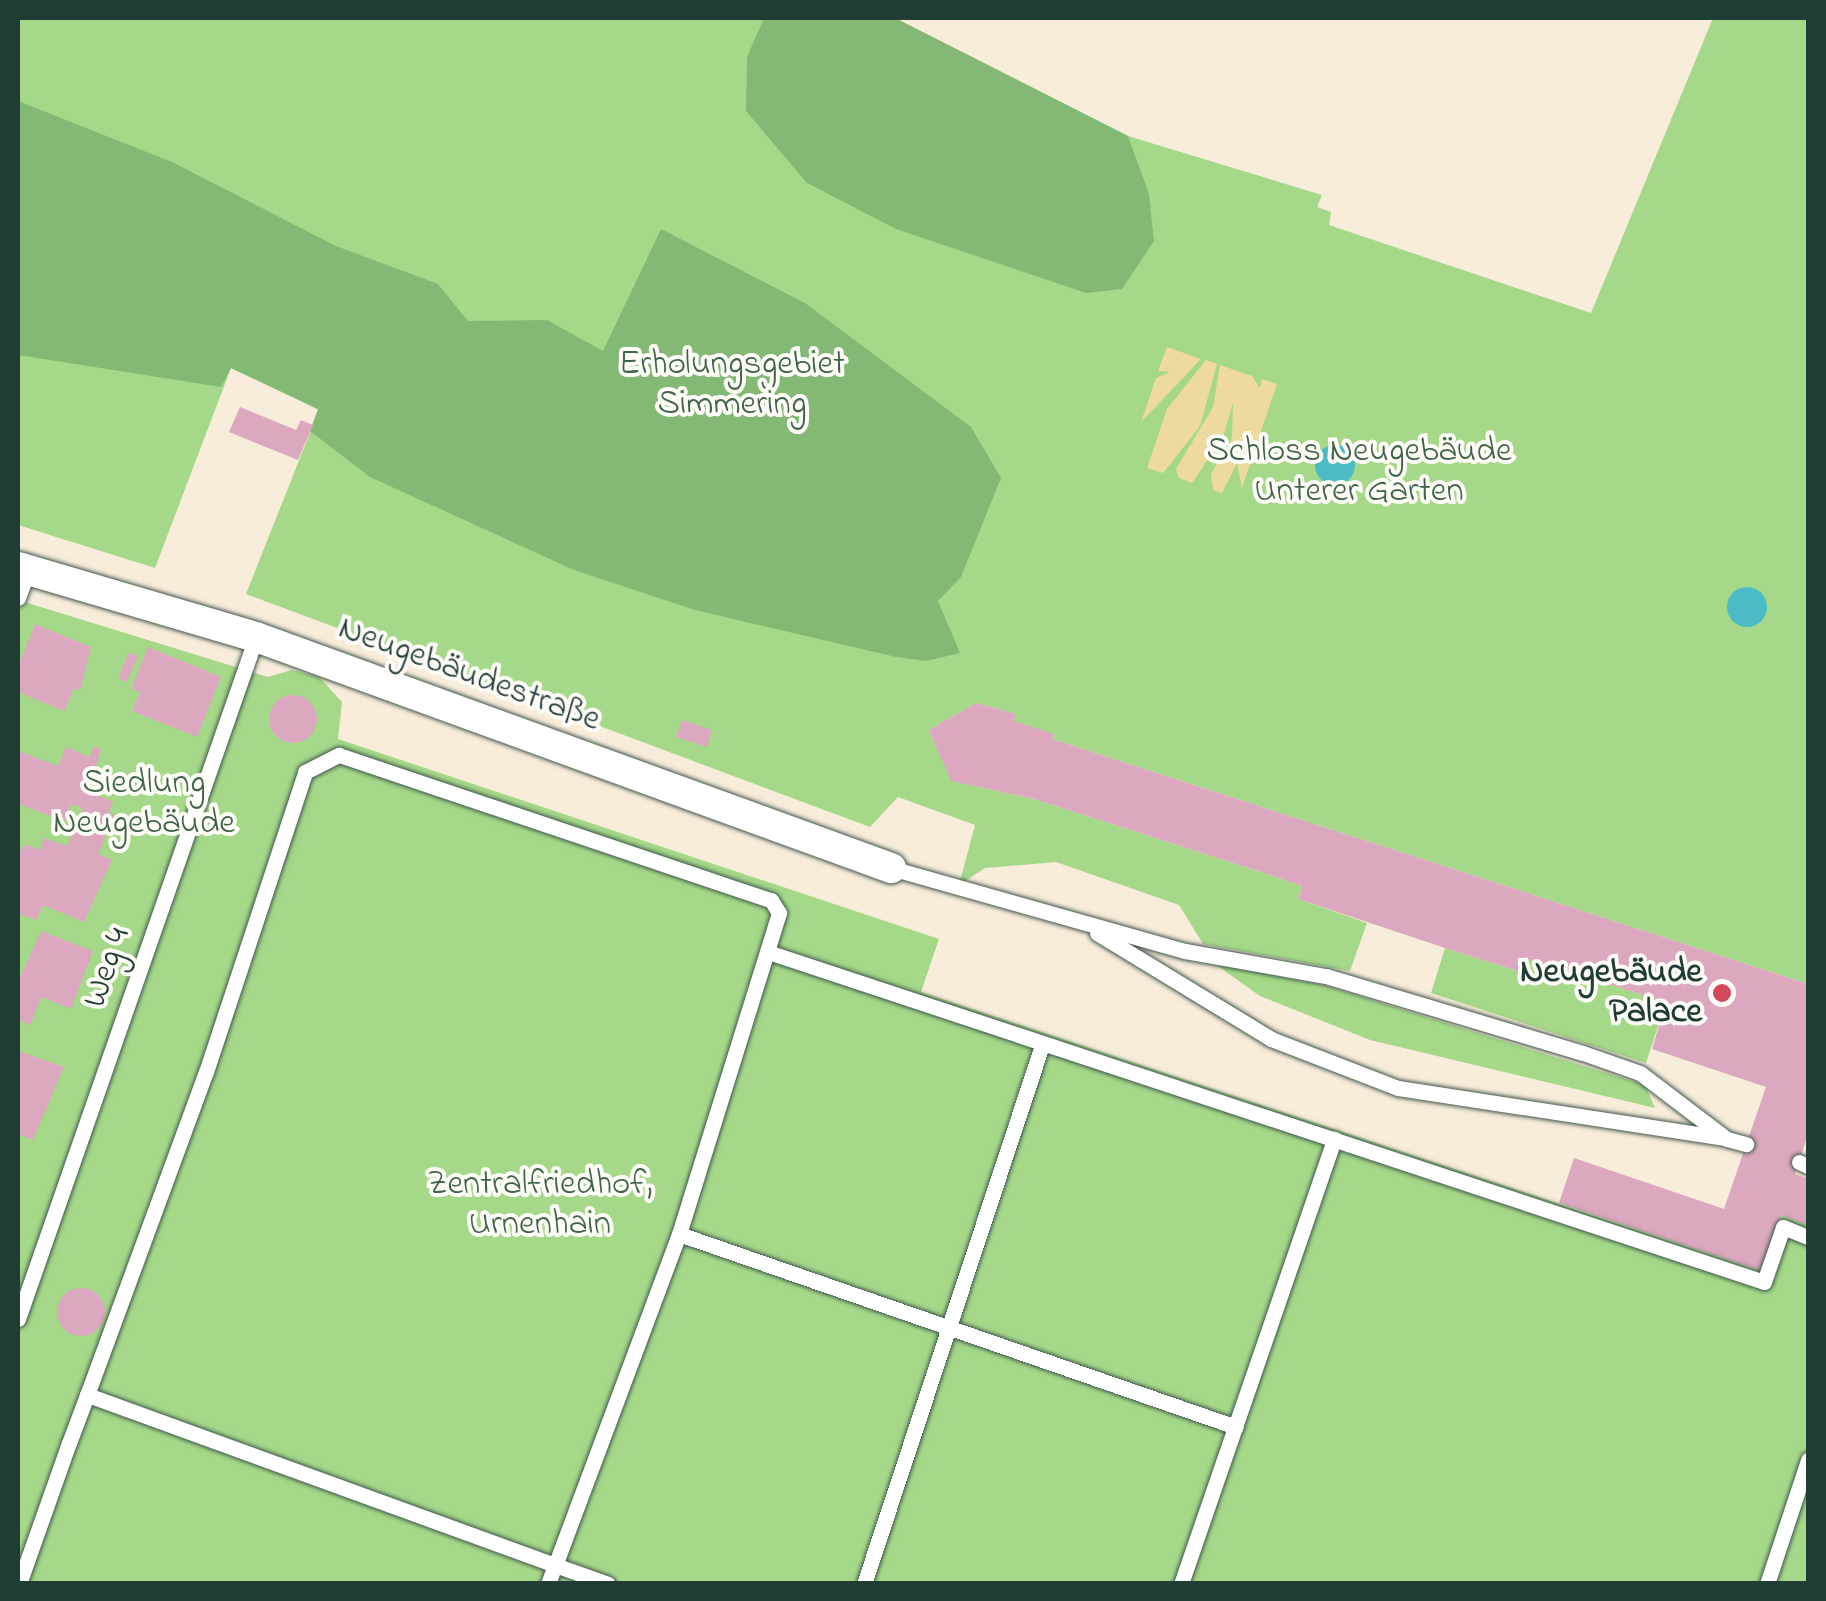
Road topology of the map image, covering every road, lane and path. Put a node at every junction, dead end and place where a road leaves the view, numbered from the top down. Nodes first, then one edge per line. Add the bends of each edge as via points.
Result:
1 (21, 578) edge
2 (256, 637) junction
3 (891, 868) joint
4 (1085, 925) junction
5 (768, 952) junction
6 (1042, 1045) junction
7 (1726, 1138) junction
8 (1334, 1139) junction
9 (1746, 1144) dead end
10 (678, 1234) junction
11 (1808, 1237) edge
12 (18, 1318) edge
13 (948, 1326) junction
14 (87, 1395) junction
15 (1236, 1427) junction
16 (1808, 1460) edge
17 (554, 1565) junction
18 (18, 1584) edge
19 (548, 1584) edge
20 (608, 1584) edge
21 (864, 1584) edge
22 (1181, 1584) edge
23 (1768, 1584) edge

1 - 2 street, Neugebäudestraße
2 - 3 street, Neugebäudestraße
2 - 12 lane, Weg 4
3 - 4 lane
4 - 7 lane via 1326,976 1583,1053 1640,1072
4 - 7 lane via 1208,1007 1398,1088
5 - 6 lane
5 - 10 lane
5 - 14 lane via 779,913 771,900 339,756 318,761 305,772 206,1072
6 - 8 lane
6 - 13 lane
7 - 9 lane
8 - 11 lane via 1764,1282 1783,1228
8 - 15 lane
10 - 13 lane
10 - 17 lane
13 - 15 lane
13 - 21 lane
14 - 17 lane
14 - 18 lane
15 - 22 lane
16 - 23 lane
17 - 19 lane
17 - 20 lane

